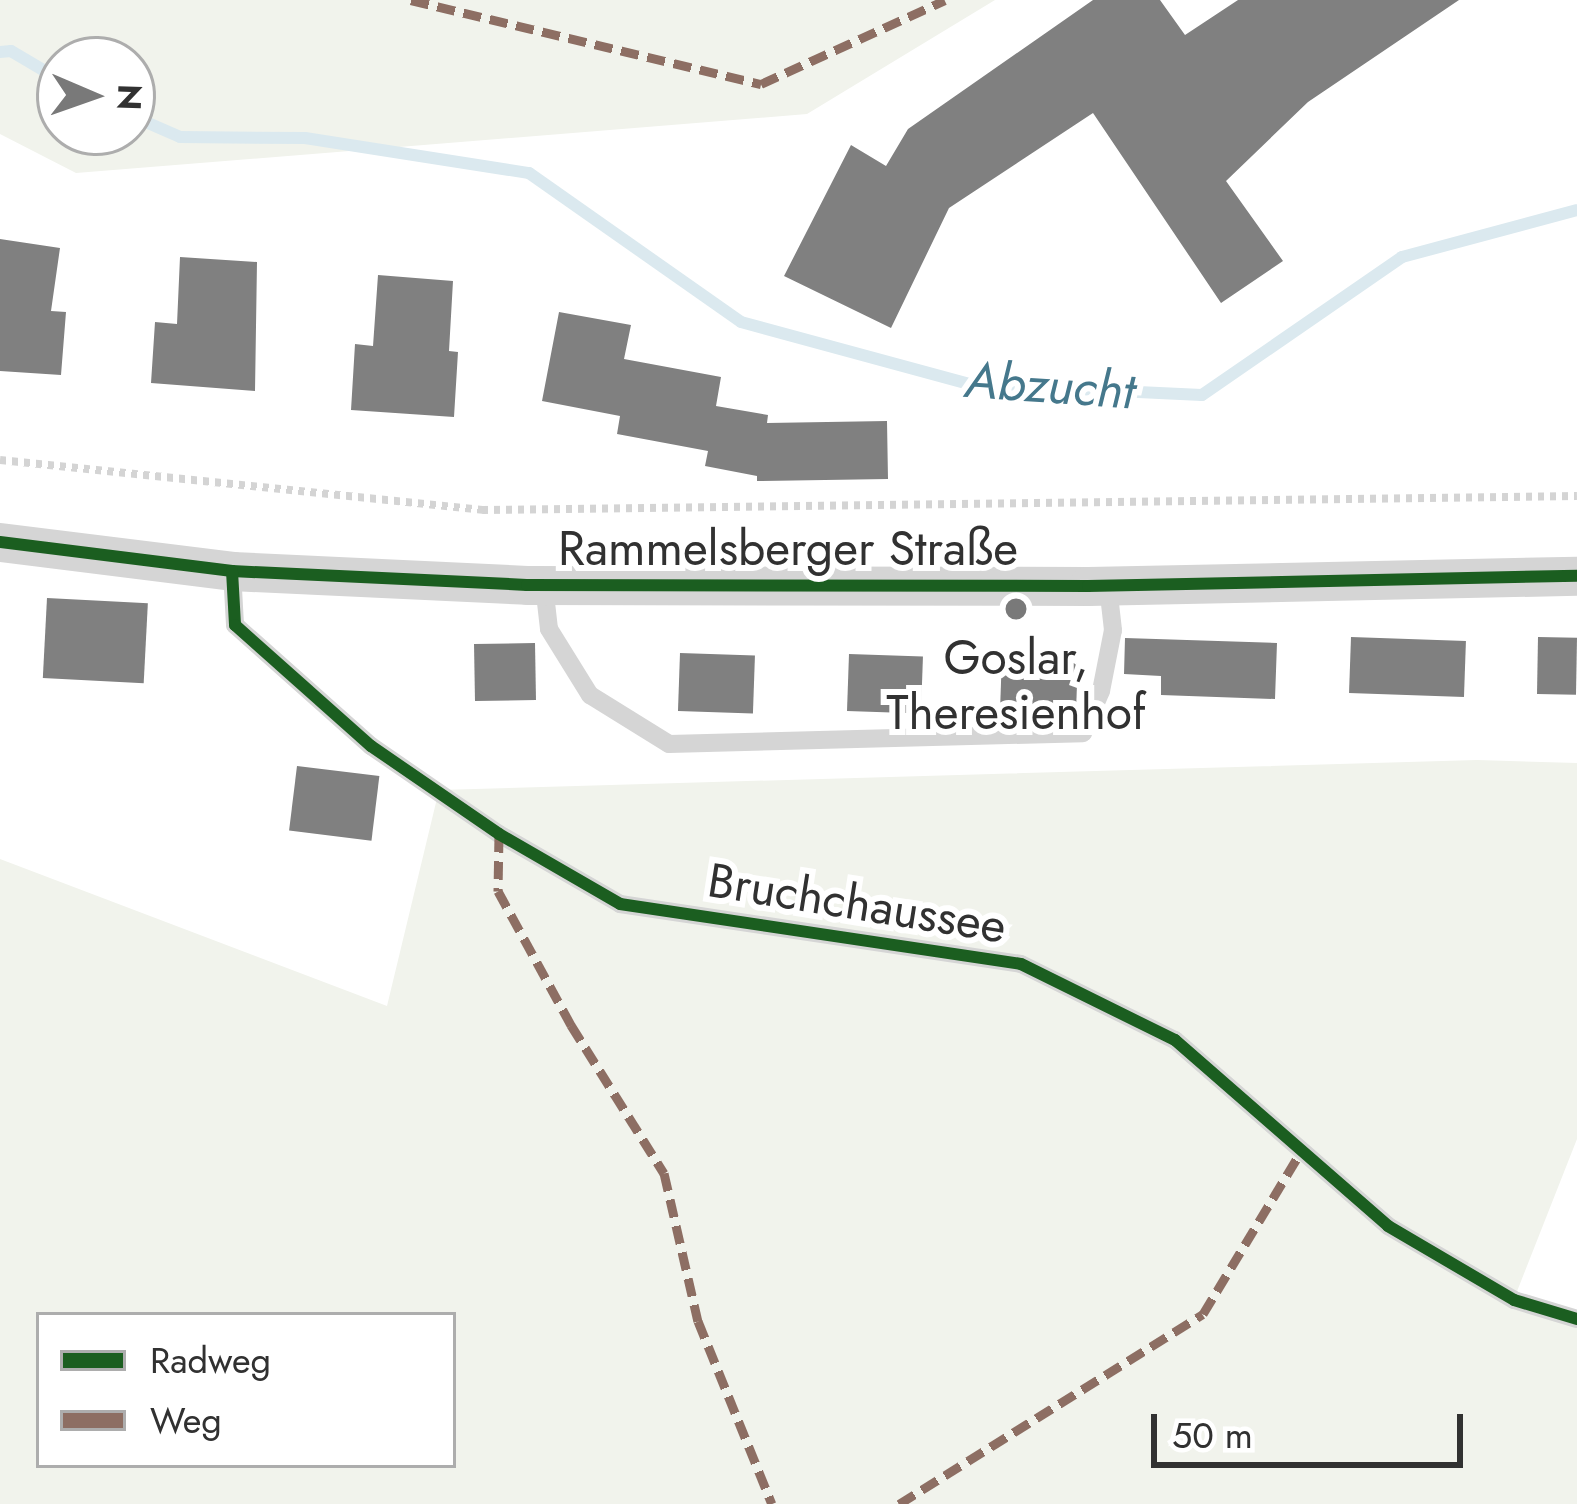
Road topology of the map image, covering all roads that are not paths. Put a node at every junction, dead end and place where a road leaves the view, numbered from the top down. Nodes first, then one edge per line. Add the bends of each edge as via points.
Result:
1 (0, 542) edge
2 (232, 571) junction
3 (1577, 576) edge
4 (544, 584) junction
5 (1108, 586) junction
6 (1577, 1318) edge

1 - 2 street, Rammelsberger Straße
2 - 4 street, Rammelsberger Straße
2 - 6 lane, Bruchchaussee via 235,625 371,746 620,904 1021,964 1175,1040 1388,1226 1514,1300
3 - 5 street, Rammelsberger Straße
4 - 5 street, Rammelsberger Straße
4 - 5 lane via 549,629 590,695 669,744 1083,733 1113,630

